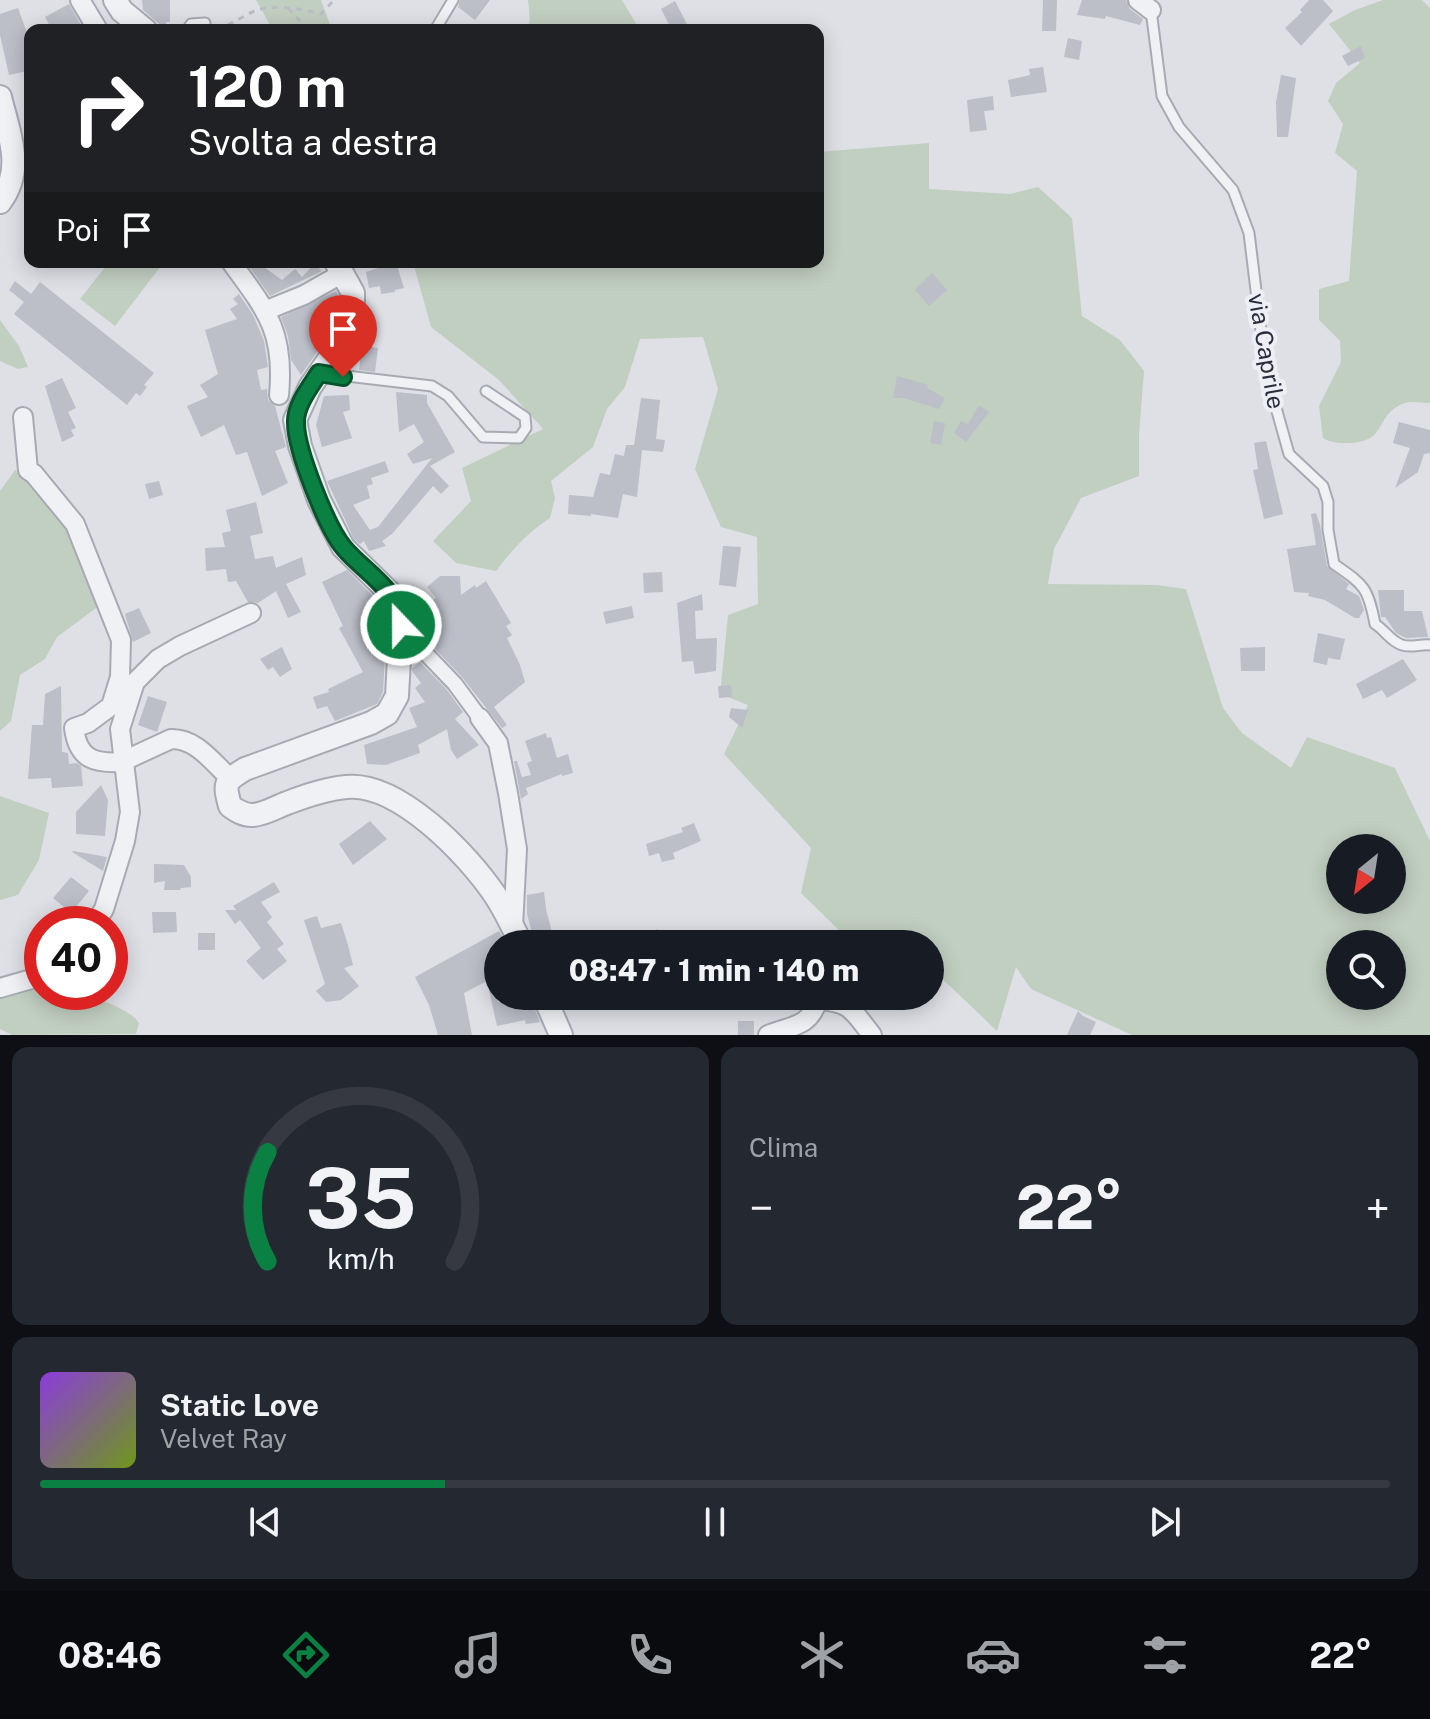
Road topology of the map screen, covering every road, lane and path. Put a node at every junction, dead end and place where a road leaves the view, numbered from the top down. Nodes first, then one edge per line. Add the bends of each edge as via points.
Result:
1 (80, 0) edge
2 (115, 0) edge
3 (334, 0) edge
4 (453, 0) edge
5 (1142, 3) edge
6 (288, 8) junction
7 (205, 23) edge
8 (94, 24) edge
9 (138, 24) edge
10 (191, 24) edge
11 (230, 24) edge
12 (303, 24) edge
13 (439, 24) edge
14 (0, 97) edge
15 (0, 202) edge
16 (236, 268) edge
17 (340, 268) edge
18 (267, 310) junction
19 (319, 373) junction
20 (486, 391) dead end
21 (279, 395) dead end
22 (23, 417) dead end
23 (251, 613) dead end
24 (409, 636) dead end
25 (1430, 645) edge
26 (480, 718) joint
27 (124, 759) junction
28 (230, 778) junction
29 (105, 906) edge
30 (514, 930) edge
31 (517, 930) edge
32 (24, 981) edge
33 (0, 988) edge
34 (550, 1010) edge
35 (561, 1035) edge
36 (768, 1035) edge
37 (872, 1035) edge

1 - 8 street
2 - 9 street
3 - 6 path via 321,14
4 - 13 lane
5 - 25 lane, via Caprile via 1167,109 1233,190 1249,233 1266,372 1289,454 1323,486 1334,564 1368,591 1375,624 1388,636 1405,646
6 - 11 path via 258,10
6 - 12 path
7 - 10 lane
14 - 15 street via 16,166
16 - 18 street
17 - 18 street via 304,295
17 - 19 street via 353,293 353,315
18 - 21 street via 278,339
19 - 20 lane via 432,386 448,396 483,437 519,438 525,417
19 - 28 street via 295,420 300,446 343,547 390,593 401,620 397,696 387,714 371,723
22 - 27 street via 28,470 75,524 121,640 120,677 111,706 74,728 76,746 88,758 104,763
23 - 27 street via 158,659 135,682 120,729
24 - 26 street
26 - 31 street via 498,743 513,821
27 - 28 street via 179,739 193,744
27 - 29 street via 130,812
28 - 30 street via 225,787 230,806 241,814 255,815 345,787 381,793 440,832 495,895
32 - 33 street
34 - 35 street
36 - 37 street via 803,1023 813,1015 818,1000 847,1005

